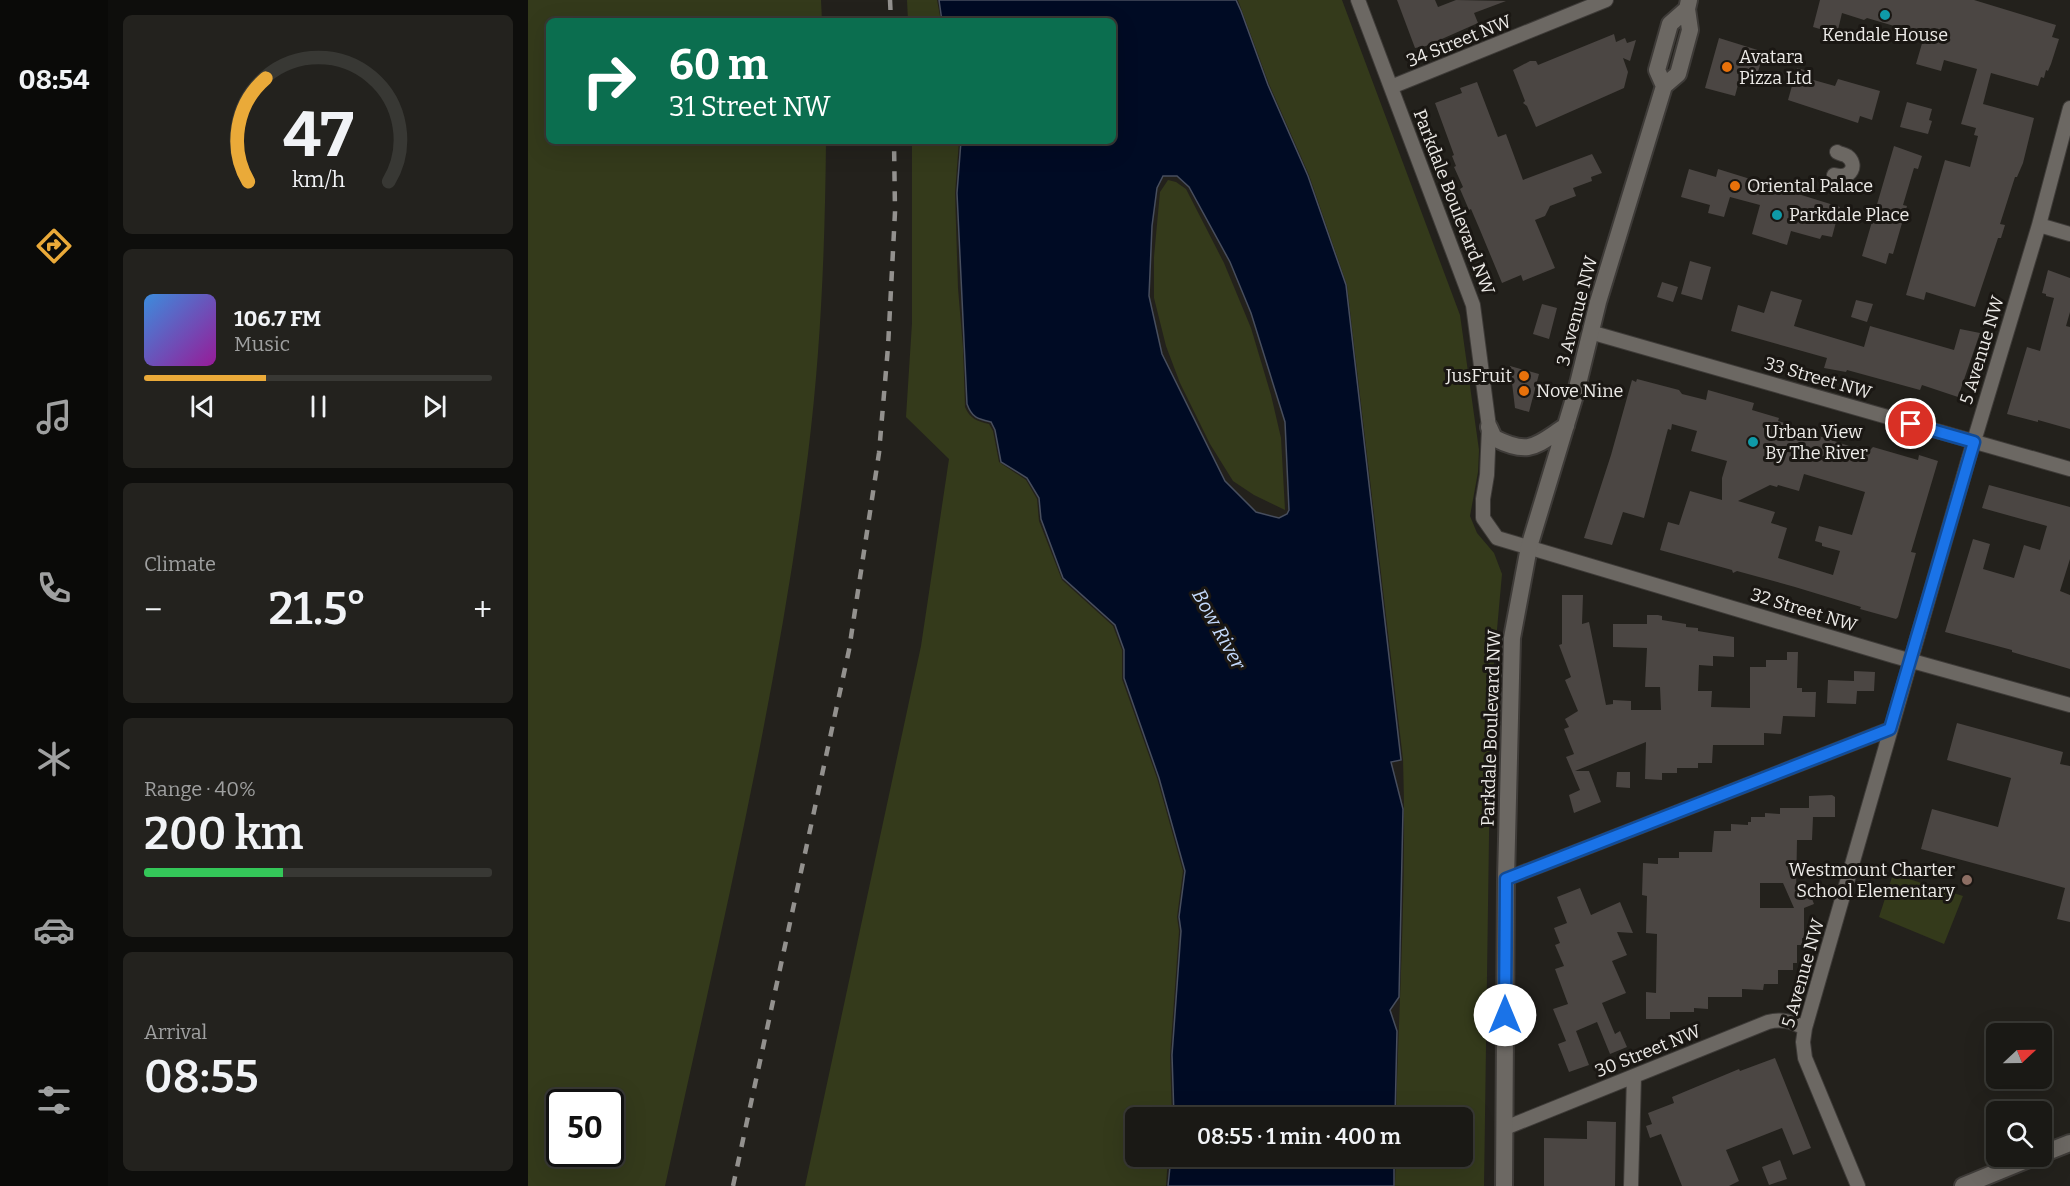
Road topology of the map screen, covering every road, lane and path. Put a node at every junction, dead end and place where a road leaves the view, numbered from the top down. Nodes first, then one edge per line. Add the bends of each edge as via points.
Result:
1 (1358, 0) edge
2 (1606, 0) edge
3 (1688, 4) edge
4 (1391, 87) junction
5 (2070, 108) edge
6 (1837, 153) dead end
7 (1834, 175) dead end
8 (2039, 225) junction
9 (2070, 234) edge
10 (1590, 332) junction
11 (1566, 426) junction
12 (1489, 427) junction
13 (1974, 442) junction
14 (2070, 470) edge
15 (1529, 547) junction
16 (1911, 660) junction
17 (2070, 705) edge
18 (1890, 729) junction
19 (1506, 879) junction
20 (1805, 1028) junction
21 (1634, 1076) junction
22 (1505, 1128) junction
23 (2070, 1143) edge
24 (2052, 1150) edge
25 (2009, 1167) edge
26 (1504, 1186) edge
27 (1630, 1186) edge
28 (1858, 1186) edge
29 (1963, 1186) edge

1 - 4 street, Parkdale Boulevard NW
2 - 4 street, 34 Street NW
3 - 10 main road, 3 Avenue NW via 1670,24 1657,69 1664,86
4 - 12 street, Parkdale Boulevard NW via 1473,305
5 - 8 street, 5 Avenue NW
6 - 7 street via 1848,156 1852,168 1842,178
8 - 9 street
8 - 13 street, 5 Avenue NW
10 - 11 main road, 3 Avenue NW
10 - 13 street, 33 Street NW
11 - 12 main road via 1532,448 1520,449 1494,438
11 - 15 main road, 3 Avenue NW
12 - 15 street, Parkdale Boulevard NW via 1483,518 1497,538
13 - 14 street, 33 Street NW
13 - 16 street, 5 Avenue NW
15 - 16 street, 32 Street NW
15 - 19 main road, Parkdale Boulevard NW via 1512,639
16 - 17 street, 32 Street NW
16 - 18 street, 5 Avenue NW
18 - 19 street
18 - 20 street, 5 Avenue NW
19 - 22 main road, Parkdale Boulevard NW
20 - 21 street, 30 Street NW via 1792,1022 1768,1022
20 - 28 street, 5 Avenue NW via 1805,1058
21 - 22 street, 30 Street NW
21 - 27 street
22 - 26 main road, Parkdale Boulevard NW
23 - 24 main road
25 - 29 main road

